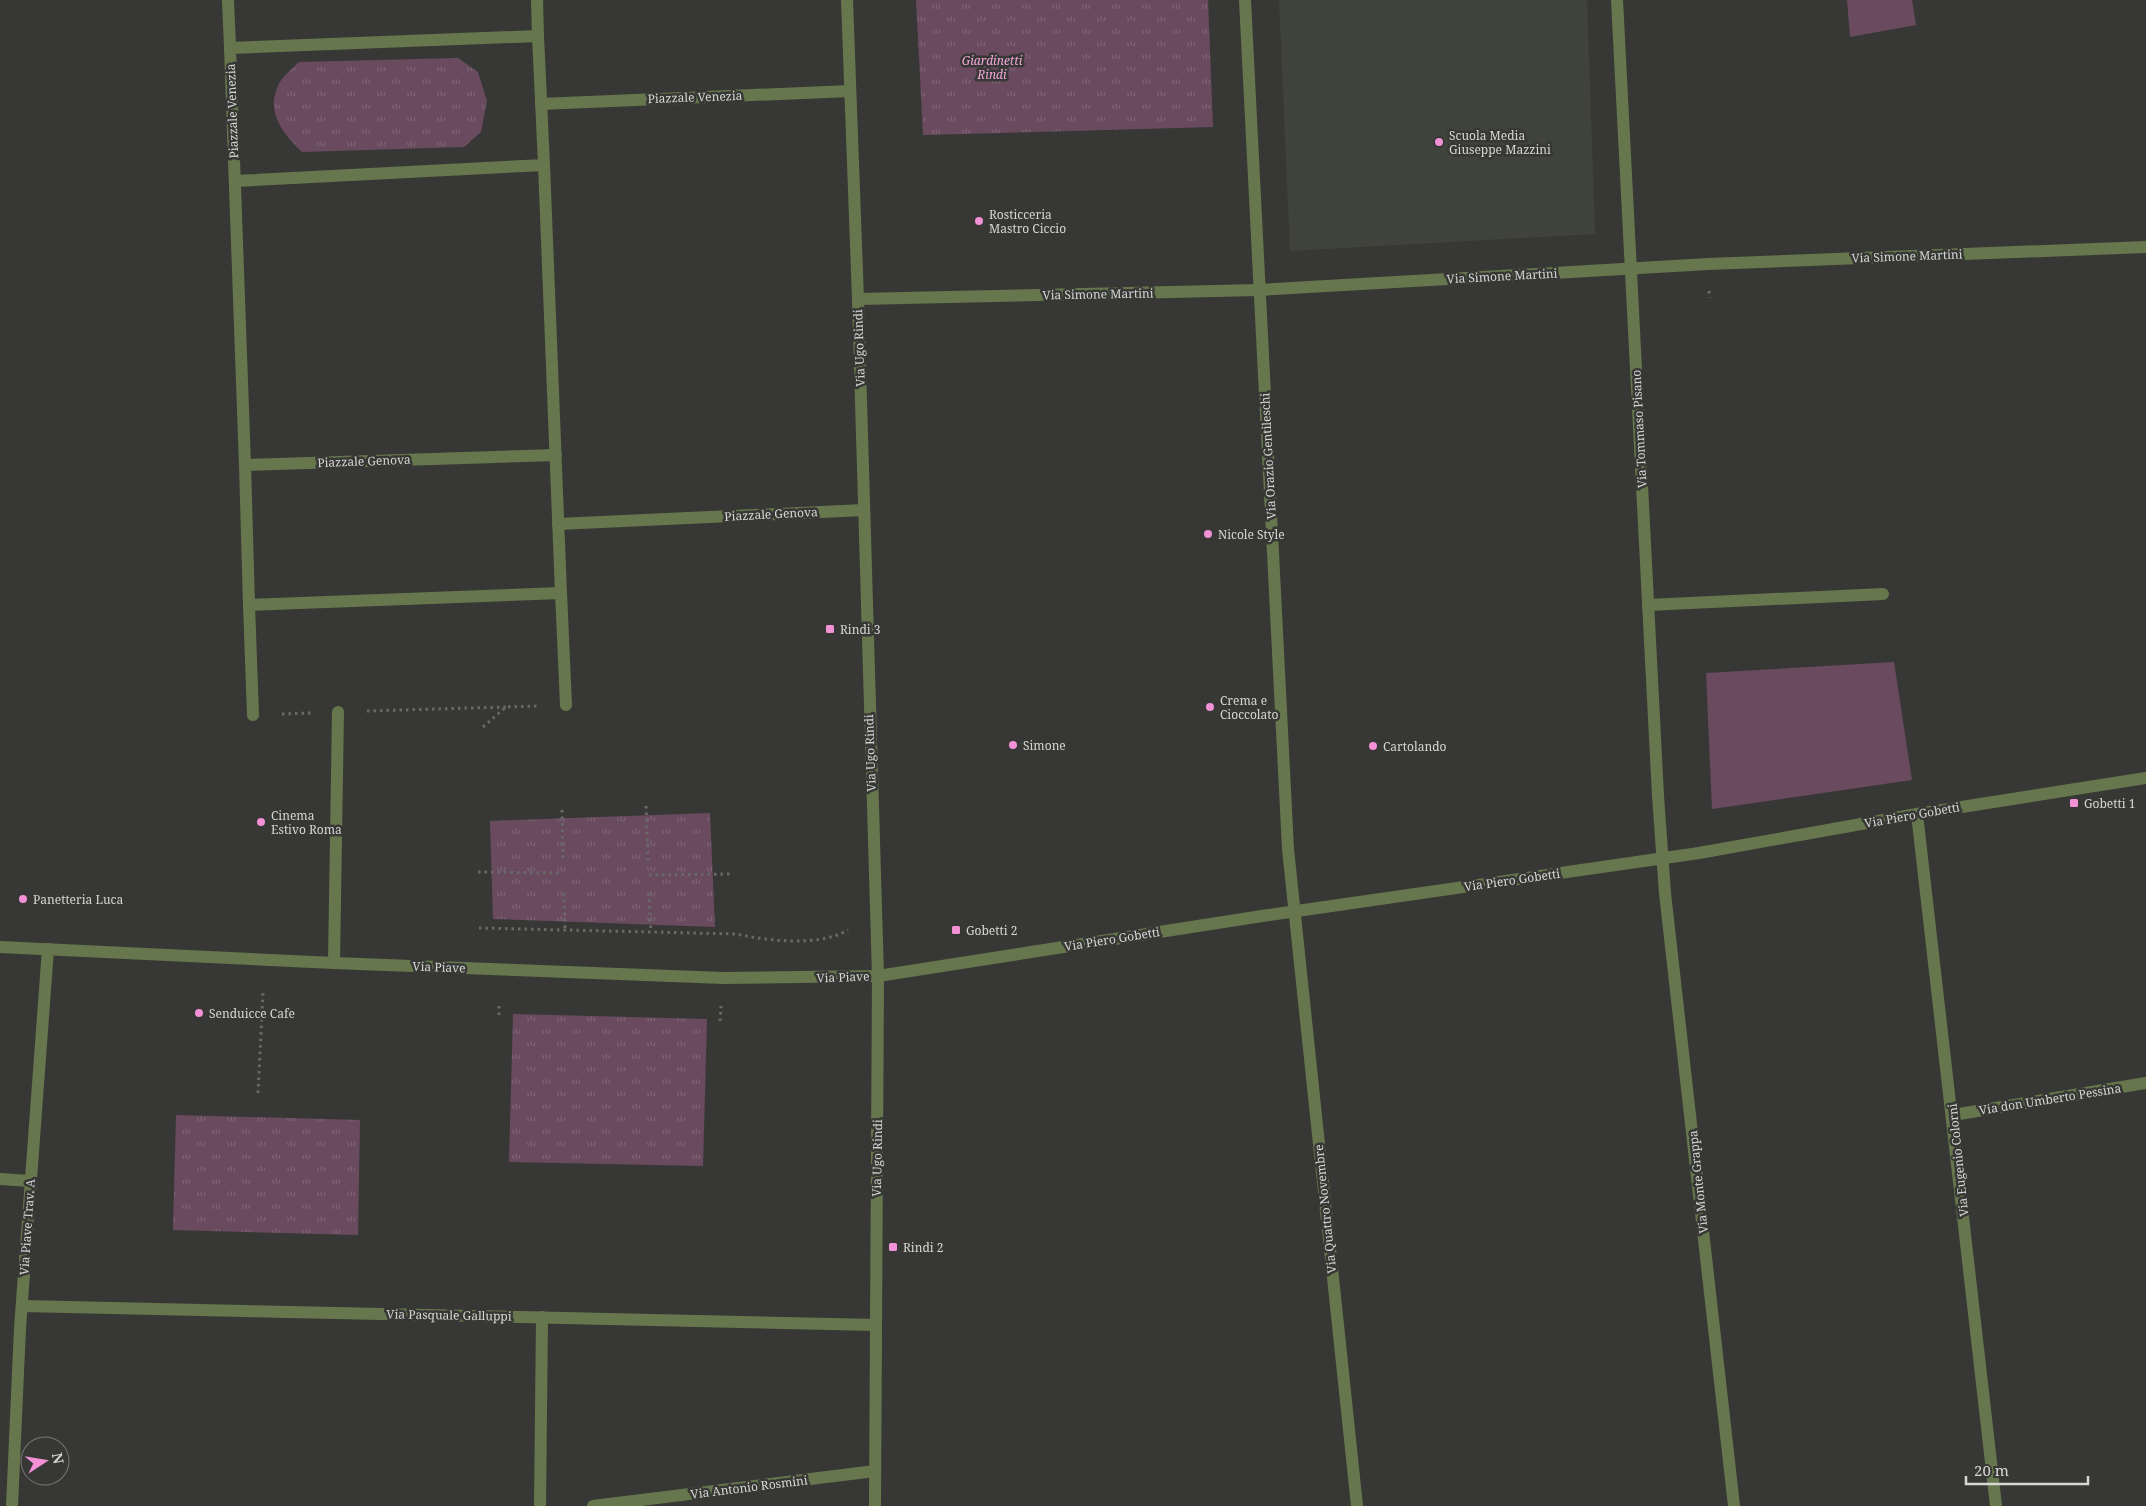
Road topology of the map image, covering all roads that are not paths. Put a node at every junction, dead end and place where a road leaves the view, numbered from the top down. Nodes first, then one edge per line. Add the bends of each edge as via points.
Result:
1 (228, 0) edge
2 (537, 0) edge
3 (847, 0) edge
4 (1245, 0) edge
5 (1617, 0) edge
6 (538, 36) junction
7 (230, 48) junction
8 (850, 91) junction
9 (541, 104) junction
10 (544, 165) junction
11 (234, 181) junction
12 (2146, 247) edge
13 (1631, 269) junction
14 (1259, 290) junction
15 (858, 299) junction
16 (556, 455) junction
17 (245, 465) junction
18 (864, 510) junction
19 (558, 524) junction
20 (561, 592) junction
21 (1883, 594) dead end
22 (250, 605) junction
23 (1648, 605) junction
24 (566, 705) road end
25 (338, 712) road end
26 (253, 715) road end
27 (2146, 778) edge
28 (1917, 814) junction
29 (1663, 858) junction
30 (1293, 911) junction
31 (0, 947) edge
32 (48, 949) junction
33 (334, 963) junction
34 (878, 976) junction
35 (2146, 1083) edge
36 (1953, 1115) junction
37 (0, 1179) edge
38 (30, 1181) junction
39 (22, 1306) junction
40 (542, 1317) junction
41 (876, 1324) junction
42 (876, 1471) junction
43 (12, 1506) edge
44 (540, 1506) edge
45 (593, 1506) edge
46 (876, 1506) edge
47 (1357, 1506) edge
48 (1734, 1506) edge
49 (1996, 1506) edge

1 - 7 street
2 - 6 street
3 - 8 street, Via Ugo Rindi
4 - 14 street, Via Orazio Gentileschi
5 - 13 street, Via Tommaso Pisano
6 - 7 street, Piazzale Venezia
6 - 9 street
7 - 11 street, Piazzale Venezia
8 - 9 street, Piazzale Venezia
8 - 15 street, Via Ugo Rindi
9 - 10 street
10 - 11 street
10 - 16 street
11 - 17 street, Piazzale Venezia
12 - 13 street, Via Simone Martini
13 - 14 street, Via Simone Martini
13 - 23 street, Via Tommaso Pisano
14 - 15 street, Via Simone Martini
14 - 30 street, Via Orazio Gentileschi
15 - 18 street, Via Ugo Rindi
16 - 17 street, Piazzale Genova
16 - 19 street
17 - 22 street
18 - 19 street, Piazzale Genova
18 - 34 street, Via Ugo Rindi
19 - 20 street
20 - 22 street
20 - 24 street
21 - 23 street
22 - 26 street
23 - 29 street, Via Tommaso Pisano
25 - 33 street
27 - 28 street, Via Piero Gobetti
28 - 29 street, Via Piero Gobetti
28 - 36 street, Via Eugenio Colorni
29 - 30 street, Via Piero Gobetti
29 - 48 street, Via Monte Grappa
30 - 34 street, Via Piero Gobetti
30 - 47 street, Via Quattro Novembre
31 - 32 street, Via Piave
32 - 33 street, Via Piave
32 - 38 street, Via Piave Trav. A
33 - 34 street, Via Piave via 723,978
34 - 41 street, Via Ugo Rindi
35 - 36 street, Via don Umberto Pessina
36 - 49 street, Via Eugenio Colorni
37 - 38 street
38 - 39 street, Via Piave Trav. A
39 - 40 street, Via Pasquale Galluppi
39 - 43 street, Via Piave Trav. A
40 - 41 street, Via Pasquale Galluppi
40 - 44 street
41 - 42 street, Via Ugo Rindi
42 - 45 street, Via Antonio Rosmini
42 - 46 street, Via Ugo Rindi

